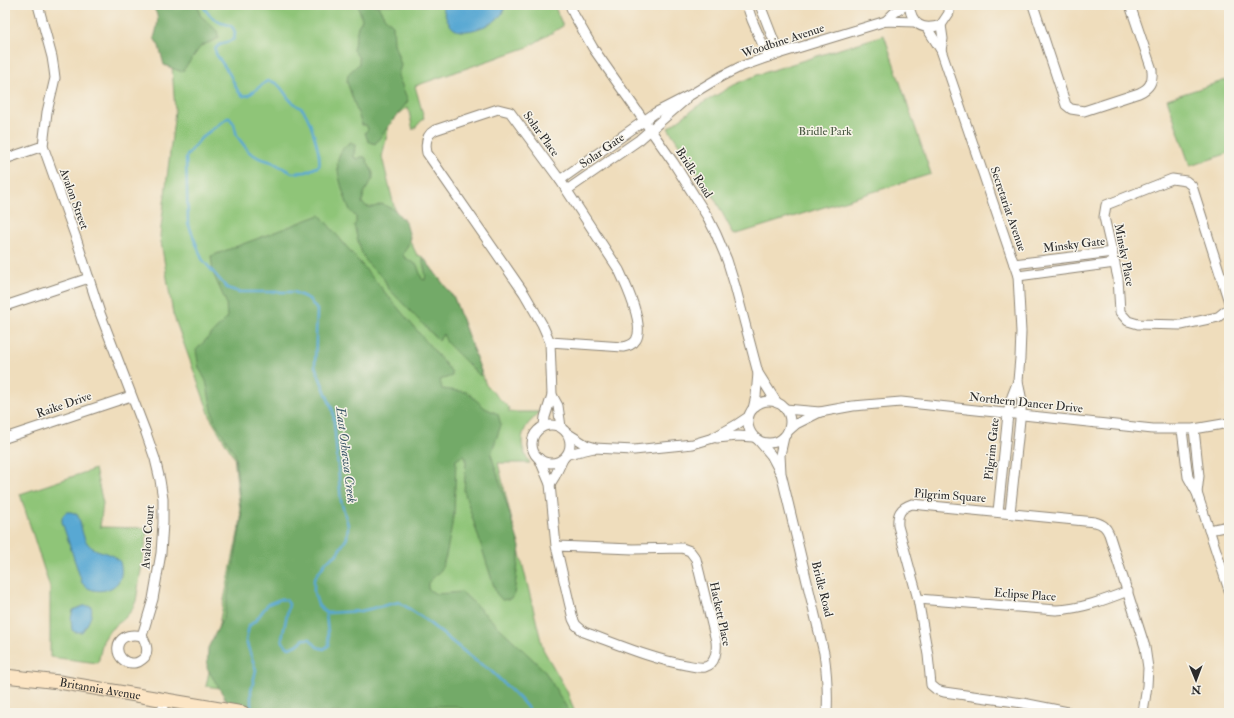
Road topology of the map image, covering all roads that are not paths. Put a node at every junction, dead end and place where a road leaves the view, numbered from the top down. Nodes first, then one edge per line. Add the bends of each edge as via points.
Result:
1 (38, 5) edge
2 (570, 5) edge
3 (747, 5) edge
4 (760, 5) edge
5 (906, 5) edge
6 (909, 5) edge
7 (957, 5) edge
8 (1033, 5) edge
9 (1130, 5) edge
10 (949, 9) edge
11 (886, 21) junction
12 (914, 22) junction
13 (941, 25) junction
14 (927, 28) junction
15 (941, 50) junction
16 (779, 54) junction
17 (768, 57) junction
18 (692, 94) junction
19 (644, 122) junction
20 (651, 131) junction
21 (43, 146) junction
22 (5, 159) edge
23 (560, 180) junction
24 (567, 190) junction
25 (1113, 252) junction
26 (1115, 263) junction
27 (1014, 264) junction
28 (1018, 276) junction
29 (88, 278) junction
30 (1229, 302) edge
31 (5, 306) edge
32 (1229, 308) edge
33 (550, 342) junction
34 (758, 374) junction
35 (1018, 381) junction
36 (552, 394) junction
37 (131, 396) junction
38 (777, 403) junction
39 (753, 409) junction
40 (785, 409) junction
41 (820, 412) junction
42 (1008, 414) junction
43 (1020, 415) junction
44 (748, 417) junction
45 (1229, 423) edge
46 (544, 426) junction
47 (1194, 429) junction
48 (564, 430) junction
49 (1182, 430) junction
50 (786, 434) junction
51 (5, 438) edge
52 (713, 438) junction
53 (756, 439) junction
54 (594, 448) junction
55 (566, 456) junction
56 (538, 458) junction
57 (781, 473) junction
58 (550, 484) junction
59 (1197, 493) junction
60 (998, 512) junction
61 (1010, 513) junction
62 (1229, 526) edge
63 (1209, 530) junction
64 (556, 546) junction
65 (1229, 590) edge
66 (1128, 592) junction
67 (918, 599) junction
68 (142, 636) dead end
69 (5, 676) edge
70 (164, 700) junction
71 (162, 713) edge
72 (243, 713) edge
73 (827, 713) edge
74 (1073, 713) edge
75 (1144, 713) edge

1 - 21 street, Avalon Street via 54,74
2 - 19 street, Bridle Road via 593,48
3 - 17 street
4 - 16 street
5 - 11 street, Woodbine Avenue
6 - 12 street
7 - 10 street
8 - 9 street via 1066,104 1071,109 1084,111 1146,90 1151,85 1152,70
10 - 13 street
11 - 12 street, Woodbine Avenue
11 - 16 street, Woodbine Avenue
12 - 14 street
13 - 14 street
13 - 15 street, Secretariat Avenue
14 - 15 street, Secretariat Avenue
15 - 27 street, Secretariat Avenue
16 - 17 street, Woodbine Avenue
17 - 18 street, Woodbine Avenue via 722,76
18 - 19 street, Woodbine Avenue via 655,113
18 - 20 street, Woodbine Avenue
19 - 20 street, Bridle Road
19 - 23 street, Solar Gate
20 - 24 street, Solar Gate
20 - 34 street, Bridle Road via 691,190 716,234 735,286
21 - 22 street
21 - 29 street, Avalon Street
23 - 24 street, Solar Place
23 - 33 street, Solar Place via 516,119 506,110 498,110 435,130 430,132 427,138 427,153 524,293
24 - 33 street, Solar Place via 620,270 634,306 639,329 635,342 630,346
25 - 26 street, Minsky Place
25 - 27 street, Minsky Gate
25 - 30 street, Minsky Place via 1104,217 1106,205 1172,179 1186,181 1192,186
26 - 28 street, Minsky Gate
26 - 32 street, Minsky Place via 1120,312 1128,321 1138,324 1181,325 1218,317
27 - 28 street, Secretariat Avenue
28 - 35 street, Secretariat Avenue via 1021,332
29 - 31 street
29 - 37 street, Avalon Street
33 - 36 street, Solar Place
34 - 38 street, Bridle Road
34 - 39 street, Bridle Road
35 - 42 street, Secretariat Avenue
35 - 43 street, Secretariat Avenue via 1022,401
36 - 46 street, Solar Place
36 - 48 street, Solar Place
37 - 51 street, Raike Drive
37 - 68 street, Avalon Court via 155,459 163,499 158,575 150,614
38 - 39 street via 763,402
38 - 40 street
39 - 44 street
40 - 41 street, Northern Dancer Drive
40 - 50 street via 790,418
41 - 42 street, Northern Dancer Drive via 901,402
41 - 50 street, Northern Dancer Drive via 796,424
42 - 43 street, Northern Dancer Drive
42 - 60 street, Pilgrim Gate
43 - 49 street, Northern Dancer Drive
43 - 61 street, Pilgrim Gate
44 - 52 street
44 - 53 street via 748,426
45 - 47 street, Northern Dancer Drive
46 - 48 street via 553,425
46 - 56 street via 532,442
47 - 49 street, Northern Dancer Drive
47 - 59 street via 1199,476
48 - 54 street
48 - 55 street via 570,442
49 - 59 street via 1188,477
50 - 53 street via 773,443 763,443
50 - 57 street, Bridle Road via 780,455
52 - 53 street via 738,436
52 - 54 street via 693,444 634,450
53 - 57 street, Bridle Road via 771,455
54 - 55 street
55 - 56 street via 554,463
55 - 58 street
56 - 58 street, Hackett Place
57 - 73 street, Bridle Road via 824,653
58 - 64 street, Hackett Place
59 - 63 street
60 - 61 street, Pilgrim Square
60 - 67 street, Pilgrim Square via 912,504 900,511 897,517 898,526
61 - 66 street, Pilgrim Square via 1101,523 1109,534
62 - 63 street
63 - 65 street
64 - 64 street, Hackett Place via 573,619 584,632 674,663 704,667 712,662 716,656 716,641 696,559 690,551 682,548
66 - 67 street, Eclipse Place via 1067,610
66 - 75 street, Pilgrim Square via 1147,658
67 - 74 street, Pilgrim Square via 931,685 936,690
69 - 70 street, Britannia Avenue via 59,682
70 - 71 street
70 - 72 street, Britannia Avenue

